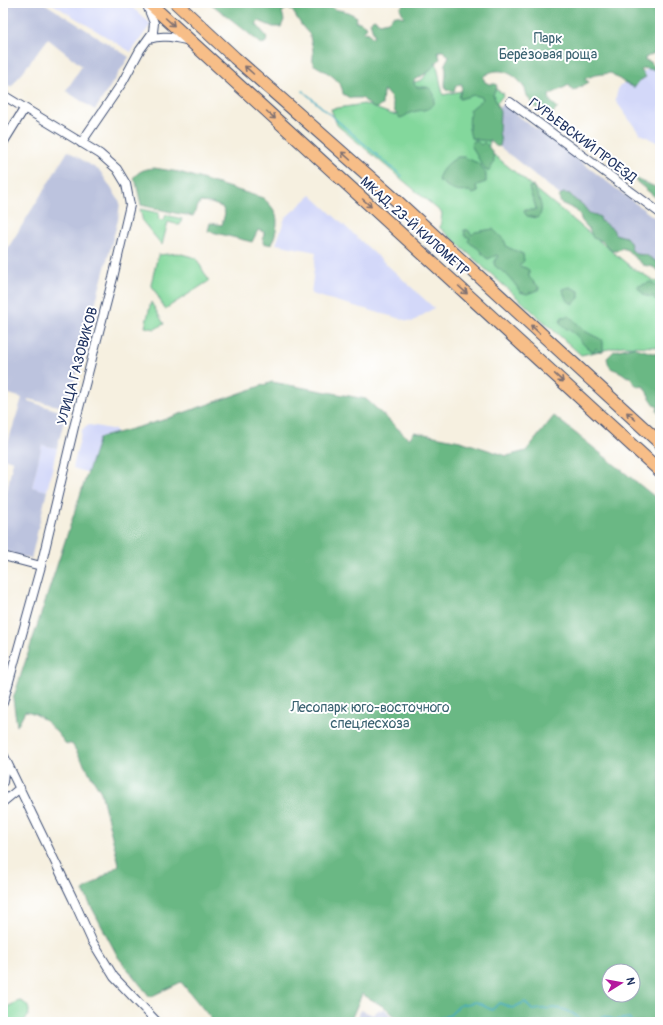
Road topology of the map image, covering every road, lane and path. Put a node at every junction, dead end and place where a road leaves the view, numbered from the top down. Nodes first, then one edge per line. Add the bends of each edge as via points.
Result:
1 (146, 3) edge
2 (149, 3) edge
3 (176, 3) edge
4 (149, 39) junction
5 (191, 41) junction
6 (3, 95) edge
7 (510, 102) dead end
8 (24, 109) junction
9 (3, 143) edge
10 (82, 143) junction
11 (660, 213) edge
12 (660, 443) edge
13 (660, 472) edge
14 (3, 556) edge
15 (41, 566) junction
16 (3, 703) edge
17 (4, 757) edge
18 (3, 782) edge
19 (20, 788) junction
20 (3, 802) edge
21 (157, 1022) edge

1 - 4 street via 154,27
2 -> 5 highway, МКАД, 23-Й КИЛОМЕТР
12 -> 3 highway, МКАД, 23-Й КИЛОМЕТР via 397,201
4 - 5 street via 169,36
4 - 10 street
5 -> 13 highway, МКАД, 23-Й КИЛОМЕТР
6 - 8 street, УЛИЦА ГАЗОВИКОВ
7 - 11 street, ГУРЬЕВСКИЙ ПРОЕЗД
8 - 9 street
8 - 10 street, УЛИЦА ГАЗОВИКОВ
10 - 15 street, УЛИЦА ГАЗОВИКОВ via 117,169 126,184 130,205
14 - 15 street
15 - 16 street, УЛИЦА ГАЗОВИКОВ
17 - 18 street
17 - 19 street
19 - 20 street
19 - 21 street via 92,942 114,977

